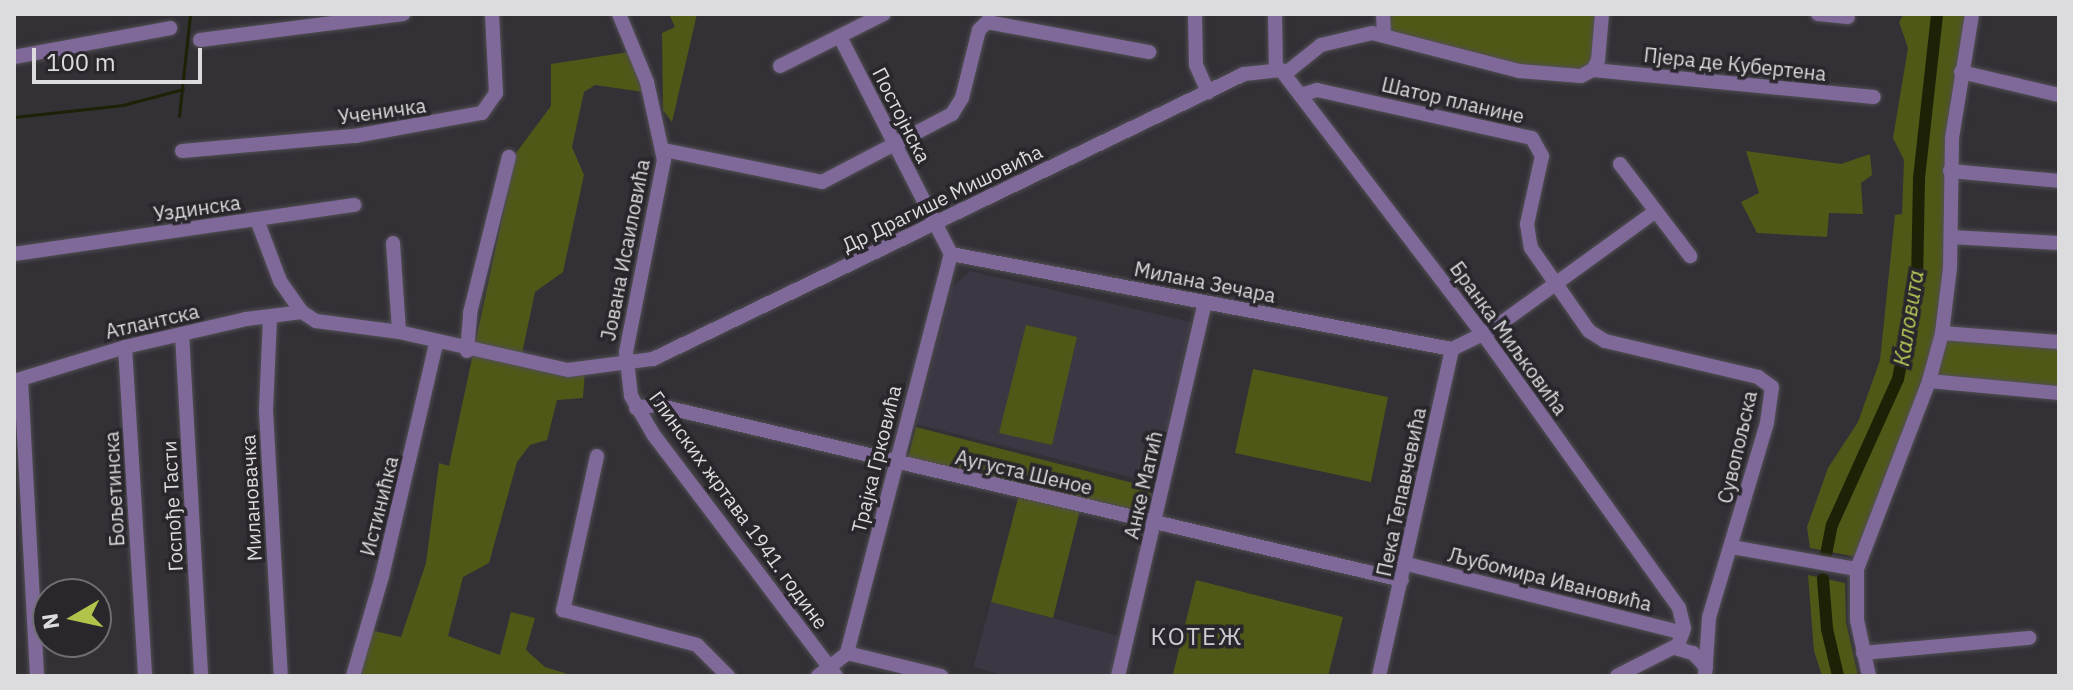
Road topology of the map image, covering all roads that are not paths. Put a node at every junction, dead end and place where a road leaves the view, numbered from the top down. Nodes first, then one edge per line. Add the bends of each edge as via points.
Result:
1 (403, 14) edge
2 (492, 14) edge
3 (619, 14) edge
4 (884, 14) edge
5 (1195, 14) edge
6 (1275, 14) edge
7 (1383, 14) edge
8 (1602, 14) edge
9 (1818, 14) edge
10 (1972, 14) edge
11 (1848, 17) dead end
12 (170, 28) dead end
13 (1384, 33) junction
14 (840, 37) junction
15 (200, 40) dead end
16 (1149, 52) dead end
17 (14, 57) edge
18 (780, 66) dead end
19 (1593, 70) junction
20 (1281, 71) junction
21 (1961, 72) junction
22 (1208, 92) junction
23 (1304, 94) junction
24 (2059, 95) edge
25 (1874, 97) dead end
26 (896, 147) junction
27 (664, 150) junction
28 (182, 151) dead end
29 (509, 157) dead end
30 (1620, 164) dead end
31 (1950, 171) junction
32 (2059, 181) edge
33 (354, 205) dead end
34 (1656, 211) junction
35 (257, 220) junction
36 (935, 224) junction
37 (1951, 237) junction
38 (393, 243) dead end
39 (2059, 243) edge
40 (14, 254) edge
41 (951, 254) junction
42 (1690, 256) dead end
43 (1555, 284) junction
44 (1205, 303) junction
45 (302, 312) junction
46 (270, 318) junction
47 (399, 332) junction
48 (1942, 333) junction
49 (182, 334) junction
50 (1483, 334) junction
51 (2059, 342) edge
52 (436, 344) junction
53 (125, 347) junction
54 (1452, 349) junction
55 (467, 351) junction
56 (625, 361) junction
57 (17, 380) edge
58 (1929, 381) junction
59 (2059, 393) edge
60 (636, 408) junction
61 (597, 456) dead end
62 (895, 462) junction
63 (1156, 523) junction
64 (1732, 547) junction
65 (1407, 564) junction
66 (1857, 569) junction
67 (1402, 580) junction
68 (1709, 618) junction
69 (1684, 628) junction
70 (2029, 638) dead end
71 (1675, 648) junction
72 (847, 653) junction
73 (1863, 653) junction
74 (1705, 671) edge
75 (828, 673) edge
76 (37, 676) edge
77 (145, 676) edge
78 (201, 676) edge
79 (281, 676) edge
80 (353, 676) edge
81 (728, 676) edge
82 (941, 676) edge
83 (1118, 676) edge
84 (1379, 676) edge
85 (1617, 676) edge
86 (1869, 676) edge

1 - 15 street
2 - 28 street, Ученичка via 496,93 482,113 355,136
3 - 27 street via 647,82
4 - 14 street
5 - 22 street via 1196,65
6 - 20 street
7 - 13 street
8 - 19 street
9 - 11 street
10 - 21 street
12 - 17 street
13 - 19 street, Пјера де Кубертена via 1539,75 1581,76
13 - 20 street via 1354,34 1321,45
14 - 18 street
14 - 26 street, Постојнска
16 - 26 street, Јована Исаиловића via 987,22 979,30 962,98 952,114
19 - 25 street, Пјера де Кубертена
20 - 22 street, Др Драгише Мишовића via 1244,74
20 - 23 street, Бранка Миљковића
21 - 24 street
21 - 31 street
22 - 36 street, Др Драгише Мишовића
23 - 43 street, Шатор планине via 1317,90 1532,138 1542,156 1528,233 1534,254
23 - 50 street, Бранка Миљковића
26 - 27 street, Јована Исаиловића via 822,182
26 - 36 street, Постојнска
27 - 56 street, Јована Исаиловића via 658,205
29 - 55 street via 470,313
30 - 34 street
31 - 32 street
31 - 37 street
33 - 35 street
34 - 42 street
34 - 43 street
35 - 40 street, Уздинска
35 - 45 street, Уздинска via 270,261
36 - 41 street, Постојнска
36 - 56 street, Др Драгише Мишовића via 663,356
37 - 39 street
37 - 48 street
38 - 47 street
41 - 44 street, Милана Зечара
41 - 62 street, Трајка Грковића
43 - 50 street
43 - 64 street, Сувопољска via 1589,331 1605,341 1758,377 1772,387
44 - 54 street, Милана Зечара
44 - 63 street, Анке Матић
45 - 46 street, Атлантска
45 - 47 street via 326,324
46 - 49 street, Атлантска
46 - 79 street, Милановачка via 266,411
47 - 52 street
48 - 51 street
48 - 58 street
49 - 53 street, Атлантска
49 - 78 street, Госпође Тасти
50 - 54 street
50 - 69 street, Бранка Миљковића via 1679,608
52 - 55 street
52 - 80 street, Истинићка via 386,561
53 - 57 street, Атлантска
53 - 77 street, Бољетинска
54 - 65 street, Пека Тепавчевића
55 - 56 street via 568,370
56 - 60 street, Глинских жртава 1941. године
57 - 76 street
58 - 59 street
58 - 66 street
60 - 62 street, Аугуста Шеное via 656,405
60 - 75 street, Глинских жртава 1941. године
61 - 81 street via 563,610 697,645
62 - 63 street, Аугуста Шеное
62 - 72 street, Трајка Грковића
63 - 67 street, Аугуста Шеное
63 - 83 street, Анке Матић
64 - 66 street
64 - 68 street, Сувопољска
65 - 67 street, Пека Тепавчевића
65 - 69 street, Љубомира Ивановића
66 - 73 street
67 - 84 street, Пека Тепавчевића
68 - 69 street
68 - 74 street
69 - 71 street
70 - 73 street
71 - 74 street via 1693,653
71 - 85 street
72 - 75 street
72 - 82 street
73 - 86 street

